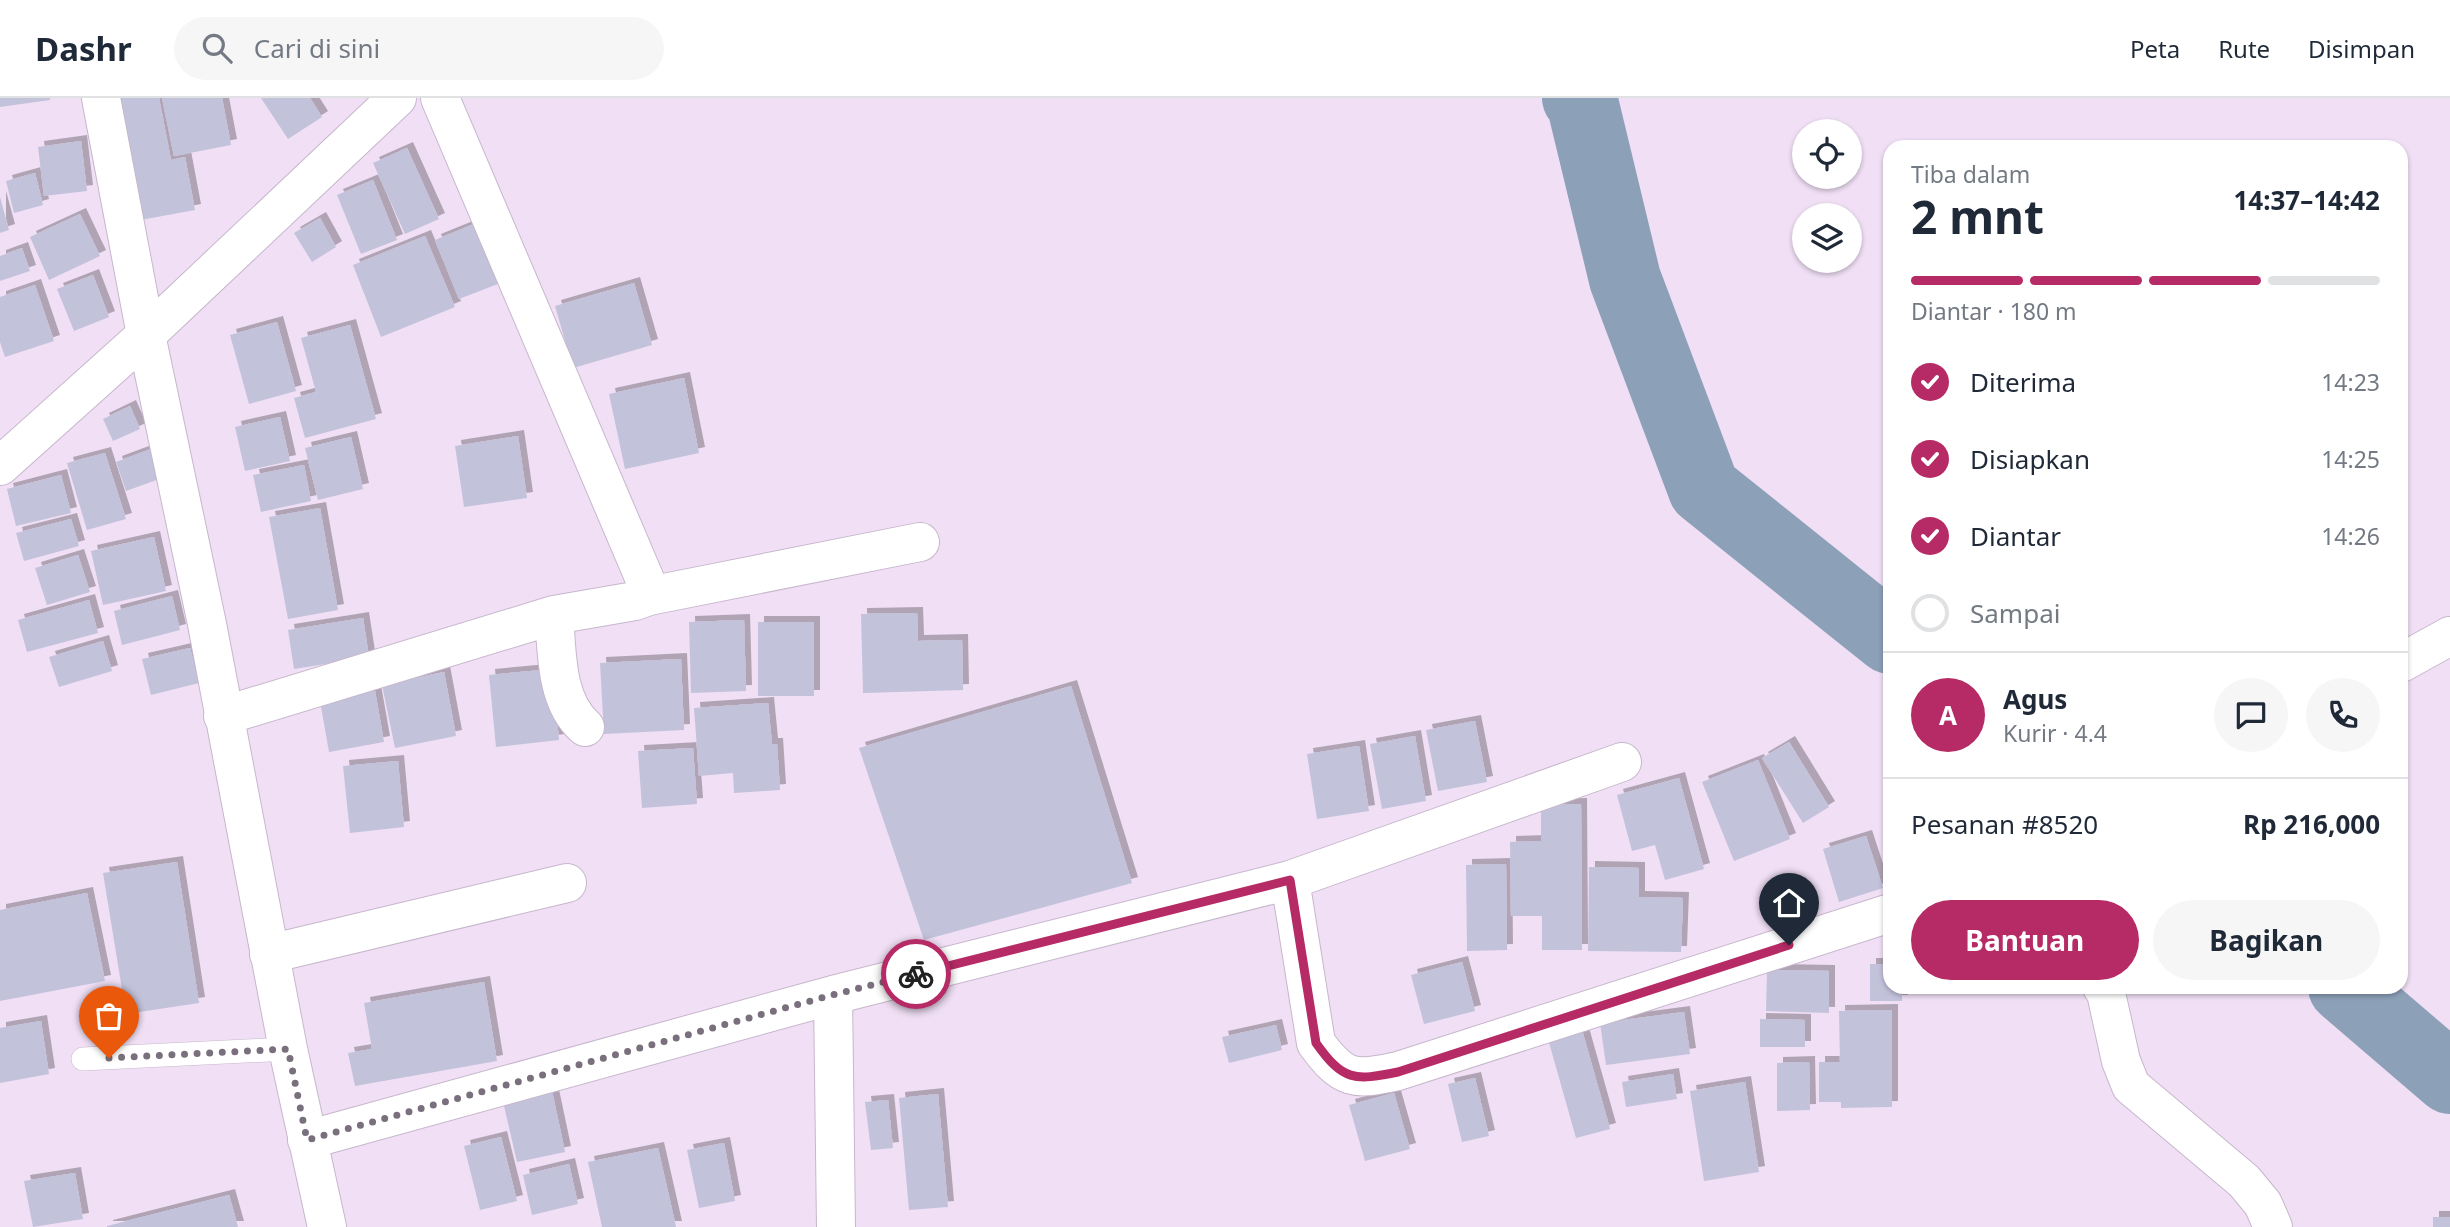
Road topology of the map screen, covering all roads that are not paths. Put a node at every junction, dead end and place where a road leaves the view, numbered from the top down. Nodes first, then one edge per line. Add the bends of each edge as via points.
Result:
1 (101, 98) edge
2 (397, 98) edge
3 (440, 98) edge
4 (146, 335) junction
5 (0, 466) edge
6 (920, 541) dead end
7 (649, 596) junction
8 (554, 615) junction
9 (2450, 636) edge
10 (2408, 659) edge
11 (223, 716) junction
12 (585, 727) dead end
13 (1622, 762) dead end
14 (1290, 880) junction
15 (567, 883) dead end
16 (1883, 915) edge
17 (269, 954) junction
18 (2106, 994) edge
19 (832, 995) junction
20 (288, 1049) junction
21 (83, 1059) dead end
22 (307, 1140) junction
23 (327, 1227) edge
24 (836, 1227) edge
25 (2273, 1227) edge

1 - 4 street
2 - 4 street
3 - 7 street
4 - 5 street
4 - 11 street
6 - 7 street
7 - 8 street
8 - 11 street
8 - 12 street via 558,667 567,701 575,719
9 - 10 street
11 - 17 street
13 - 14 street
14 - 16 street via 1316,1043 1329,1061 1349,1076 1398,1072
14 - 19 street
15 - 17 street
17 - 20 street
18 - 25 street via 2131,1086 2244,1181 2263,1204
19 - 22 street
19 - 24 street
20 - 21 lane
20 - 22 street
22 - 23 street

